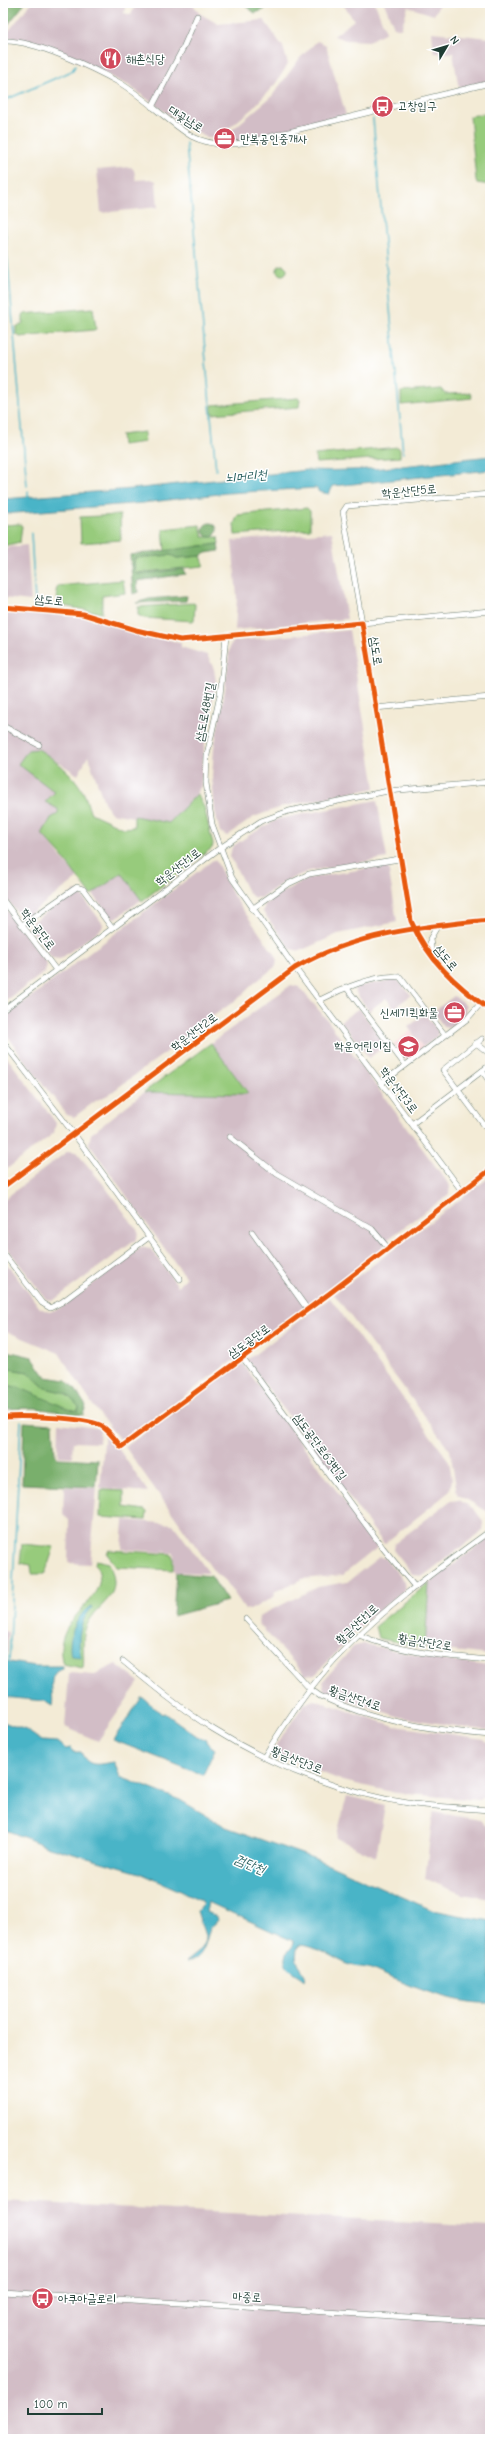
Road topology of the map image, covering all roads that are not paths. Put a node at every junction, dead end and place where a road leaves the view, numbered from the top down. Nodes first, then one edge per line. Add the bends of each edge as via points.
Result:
1 (197, 16) dead end
2 (3, 41) edge
3 (490, 83) edge
4 (152, 107) junction
5 (490, 494) edge
6 (3, 607) edge
7 (490, 611) edge
8 (362, 623) junction
9 (226, 636) junction
10 (490, 697) edge
11 (375, 708) junction
12 (3, 726) edge
13 (39, 745) dead end
14 (490, 782) edge
15 (388, 791) junction
16 (220, 848) junction
17 (399, 859) junction
18 (3, 900) edge
19 (252, 909) junction
20 (490, 920) edge
21 (22, 925) junction
22 (438, 925) junction
23 (414, 927) junction
24 (112, 928) junction
25 (432, 958) junction
26 (295, 968) junction
27 (56, 970) junction
28 (346, 987) junction
29 (320, 1000) junction
30 (481, 1004) junction
31 (3, 1010) edge
32 (490, 1010) edge
33 (445, 1035) junction
34 (482, 1039) dead end
35 (3, 1042) edge
36 (476, 1043) junction
37 (490, 1054) edge
38 (405, 1065) junction
39 (490, 1065) edge
40 (482, 1071) junction
41 (490, 1082) edge
42 (382, 1083) junction
43 (457, 1090) junction
44 (412, 1124) junction
45 (490, 1133) edge
46 (74, 1134) junction
47 (230, 1137) dead end
48 (490, 1170) edge
49 (3, 1187) edge
50 (462, 1191) junction
51 (252, 1232) dead end
52 (149, 1237) junction
53 (388, 1248) junction
54 (3, 1253) edge
55 (180, 1279) dead end
56 (308, 1310) junction
57 (242, 1358) junction
58 (3, 1416) edge
59 (490, 1531) edge
60 (415, 1588) junction
61 (246, 1619) dead end
62 (359, 1635) junction
63 (490, 1660) edge
64 (123, 1661) dead end
65 (310, 1689) junction
66 (490, 1735) edge
67 (264, 1757) junction
68 (490, 1810) edge
69 (490, 1864) edge
70 (489, 1882) dead end
71 (3, 2292) edge
72 (490, 2322) edge

1 - 4 street
2 - 4 street, 대곶남로 via 21,41 44,48 120,83
3 - 4 street, 대곶남로 via 239,144 220,145 197,139
5 - 8 street, 학운산단5로 via 347,506 343,512
6 - 9 street, 삼도로 via 83,614 180,640
7 - 8 street
8 - 9 street, 삼도로
8 - 11 street, 삼도로
9 - 16 street, 삼도로48번길 via 220,695 208,755 206,793
10 - 11 street
11 - 15 street, 삼도로
12 - 13 street
14 - 15 street, 학운산단1로
15 - 16 street, 학운산단1로 via 281,813 254,825
15 - 17 street, 삼도로
16 - 19 street, 삼도로48번길 via 234,883
16 - 24 street, 학운산단1로
17 - 19 street via 309,874 286,885
17 - 23 street, 삼도로 via 408,913
18 - 21 street, 학운공단로
19 - 26 street, 학운산단3로
20 - 22 street, 학운산단2로
21 - 24 street via 77,887 82,889
21 - 27 street, 학운공단로
22 - 23 street, 학운산단2로
22 - 25 street via 430,939
23 - 25 street, 삼도로
23 - 26 street, 학운산단2로 via 330,950
24 - 27 street, 학운산단1로
25 - 30 street, 삼도로 via 457,985
26 - 29 street, 학운산단3로
26 - 46 street, 학운산단2로
27 - 31 street, 학운산단1로
28 - 29 street
28 - 33 street via 400,976
28 - 38 street
29 - 42 street, 학운산단3로
30 - 32 street, 삼도로
30 - 33 street via 472,1015
33 - 38 street
34 - 36 street
35 - 46 street
36 - 37 street
36 - 43 street via 443,1070
38 - 42 street
39 - 40 street
40 - 41 street
40 - 43 street
42 - 44 street, 학운산단3로
43 - 44 street
43 - 45 street
44 - 50 street, 학운산단3로
46 - 49 street, 학운산단2로
46 - 52 street
47 - 53 street via 277,1174 372,1229
48 - 50 street, 삼도공단로
50 - 53 street, 삼도공단로
51 - 56 street
52 - 54 street via 62,1302 50,1308 42,1303
52 - 55 street
53 - 56 street, 삼도공단로
56 - 57 street, 삼도공단로
57 - 58 street, 삼도공단로 via 122,1447 106,1429 97,1424
57 - 60 street, 삼도공단로63번길
59 - 60 street, 황금산단1로
60 - 62 street, 황금산단1로
61 - 65 street, 황금산단4로
62 - 63 street, 황금산단2로 via 421,1653
62 - 65 street, 황금산단1로
64 - 67 street, 황금산단3로 via 194,1716
65 - 66 street, 황금산단4로 via 325,1698 389,1720 429,1728
65 - 67 street, 황금산단1로
67 - 68 street, 황금산단3로 via 332,1785 368,1794 415,1804
69 - 70 street
71 - 72 street, 마중로

